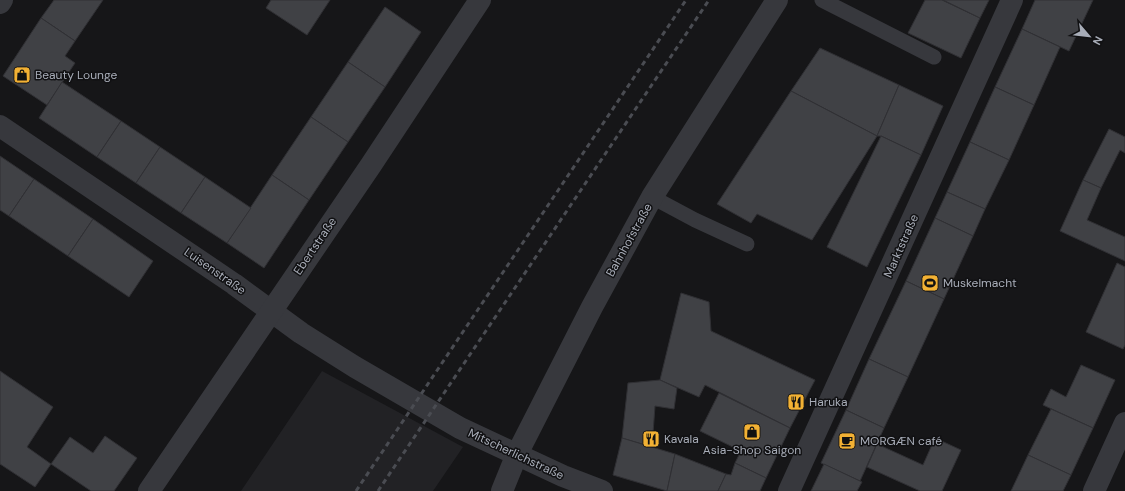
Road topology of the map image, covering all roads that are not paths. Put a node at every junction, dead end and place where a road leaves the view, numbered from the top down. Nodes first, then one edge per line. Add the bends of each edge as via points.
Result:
1 (2, 0) edge
2 (480, 0) edge
3 (777, 0) edge
4 (822, 0) edge
5 (1012, 0) edge
6 (0, 3) edge
7 (934, 57) dead end
8 (0, 126) edge
9 (652, 197) junction
10 (747, 244) dead end
11 (271, 311) junction
12 (432, 411) joint
13 (1125, 423) edge
14 (518, 454) junction
15 (149, 491) edge
16 (502, 491) edge
17 (602, 491) edge
18 (789, 491) edge
19 (1094, 491) edge

1 - 6 street
2 - 11 street, Ebertstraße
3 - 9 street, Bahnhofstraße
4 - 7 lane
5 - 18 street, Marktstraße
8 - 11 street, Luisenstraße
9 - 10 lane
9 - 14 street, Bahnhofstraße via 592,307
11 - 12 street, Luisenstraße via 301,333
11 - 15 street, Ebertstraße
12 - 14 street, Mitscherlichstraße via 460,428
13 - 19 street
14 - 16 street, Bahnhofstraße
14 - 17 street, Mitscherlichstraße

